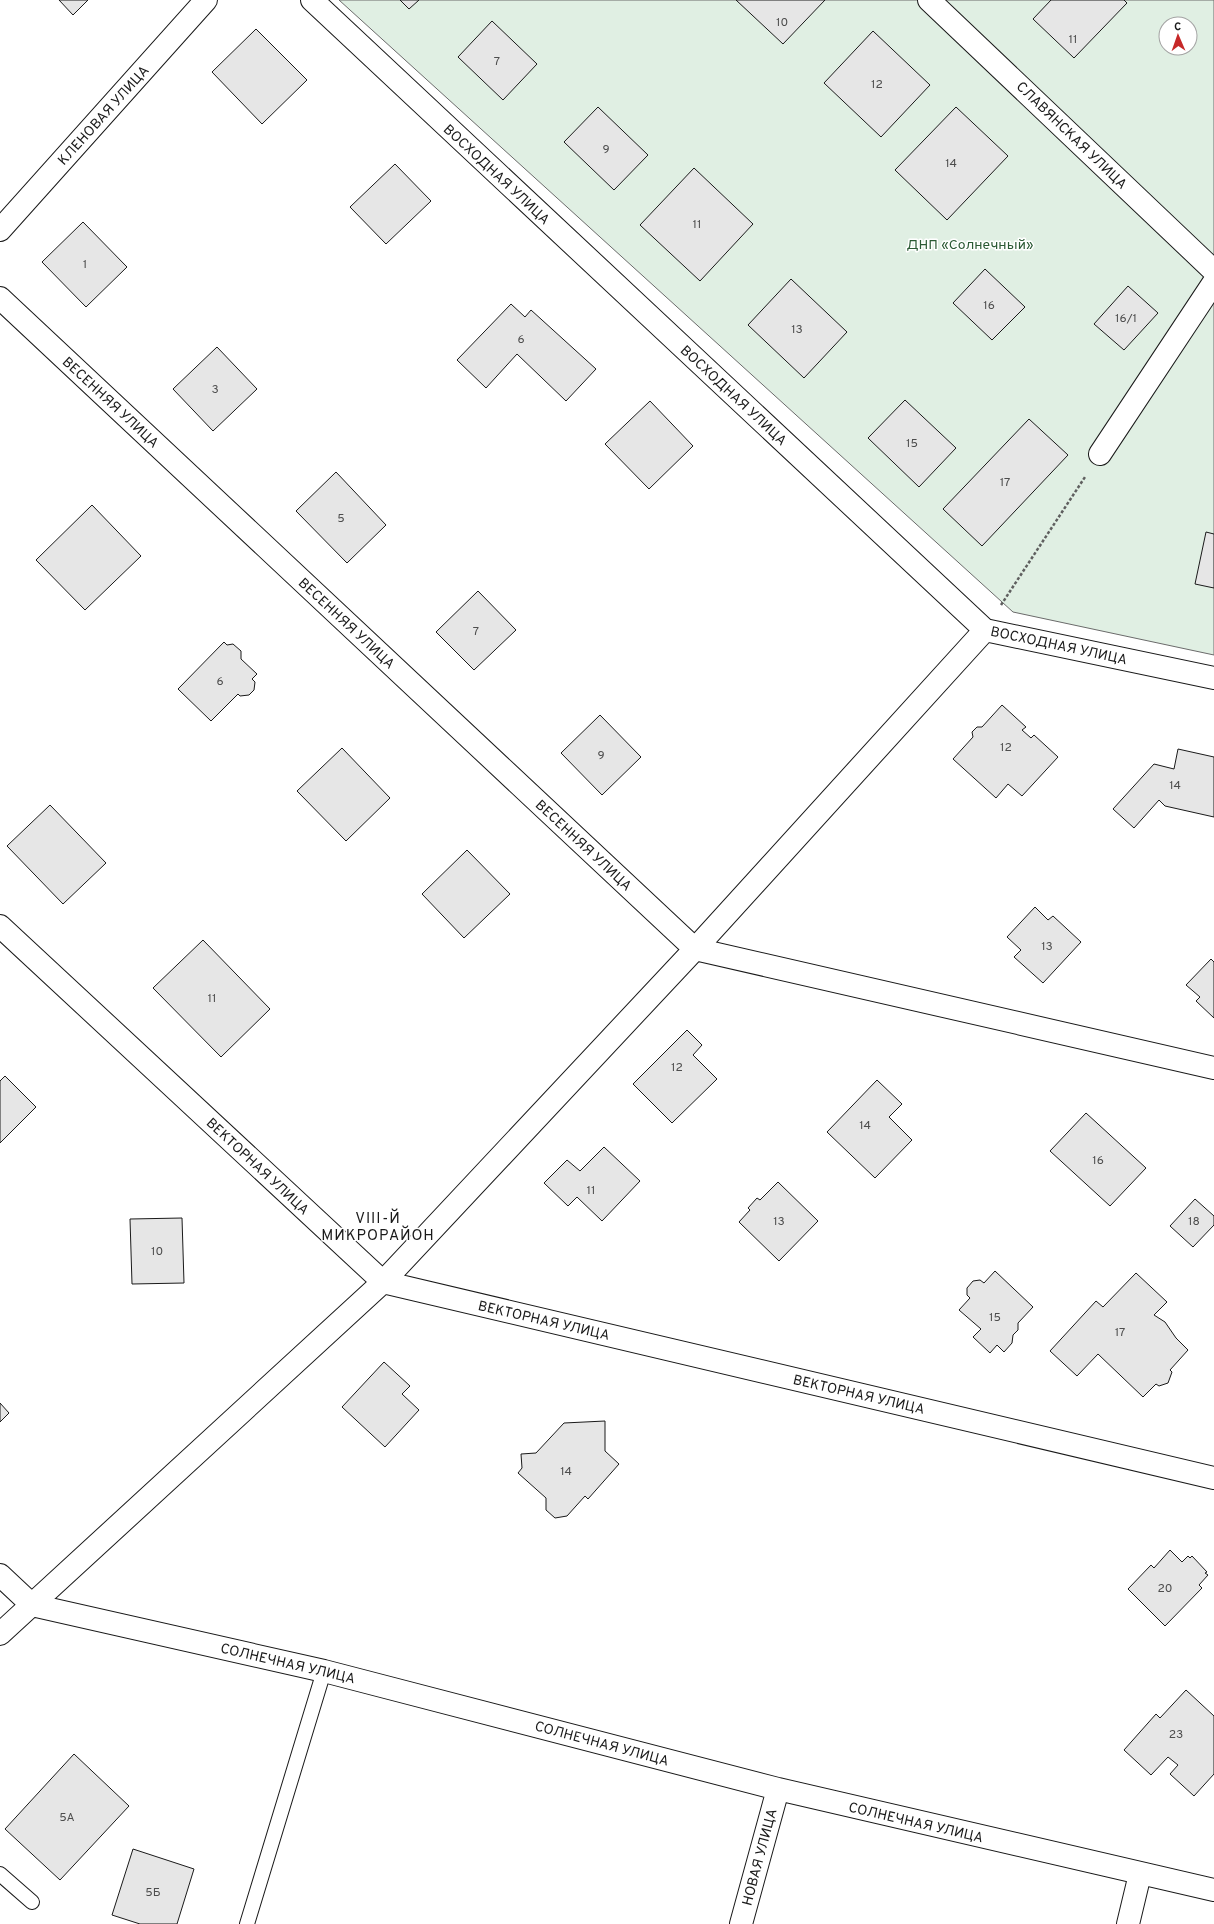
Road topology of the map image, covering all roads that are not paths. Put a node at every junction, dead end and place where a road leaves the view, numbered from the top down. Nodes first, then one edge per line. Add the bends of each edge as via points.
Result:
1 (206, 0) edge
2 (312, 0) edge
3 (929, 0) edge
4 (0, 230) edge
5 (1214, 271) edge
6 (1214, 282) edge
7 (0, 298) edge
8 (1100, 454) road end
9 (985, 630) junction
10 (1214, 678) edge
11 (0, 926) edge
12 (695, 949) junction
13 (1214, 1068) edge
14 (383, 1282) junction
15 (1214, 1478) edge
16 (0, 1575) edge
17 (32, 1605) junction
18 (0, 1634) edge
19 (324, 1671) junction
20 (778, 1790) junction
21 (0, 1874) edge
22 (1140, 1874) junction
23 (1214, 1890) edge
24 (32, 1902) dead end
25 (247, 1924) edge
26 (741, 1924) edge
27 (1128, 1924) edge

1 - 4 street, КЛЕНОВАЯ УЛИЦА
2 - 9 street, ВОСХОДНАЯ УЛИЦА
3 - 5 street, СЛАВЯНСКАЯ УЛИЦА
6 - 8 street
7 - 12 street, ВЕСЕННЯЯ УЛИЦА
9 - 10 street, ВОСХОДНАЯ УЛИЦА
9 - 12 street
11 - 14 street, ВЕКТОРНАЯ УЛИЦА
12 - 13 street
12 - 14 street
14 - 15 street, ВЕКТОРНАЯ УЛИЦА
14 - 17 street
16 - 17 street
17 - 18 street
17 - 19 street, СОЛНЕЧНАЯ УЛИЦА
19 - 20 street, СОЛНЕЧНАЯ УЛИЦА
19 - 25 lane
20 - 22 street, СОЛНЕЧНАЯ УЛИЦА
20 - 26 street, НОВАЯ УЛИЦА
21 - 24 lane
22 - 23 street, СОЛНЕЧНАЯ УЛИЦА
22 - 27 street

